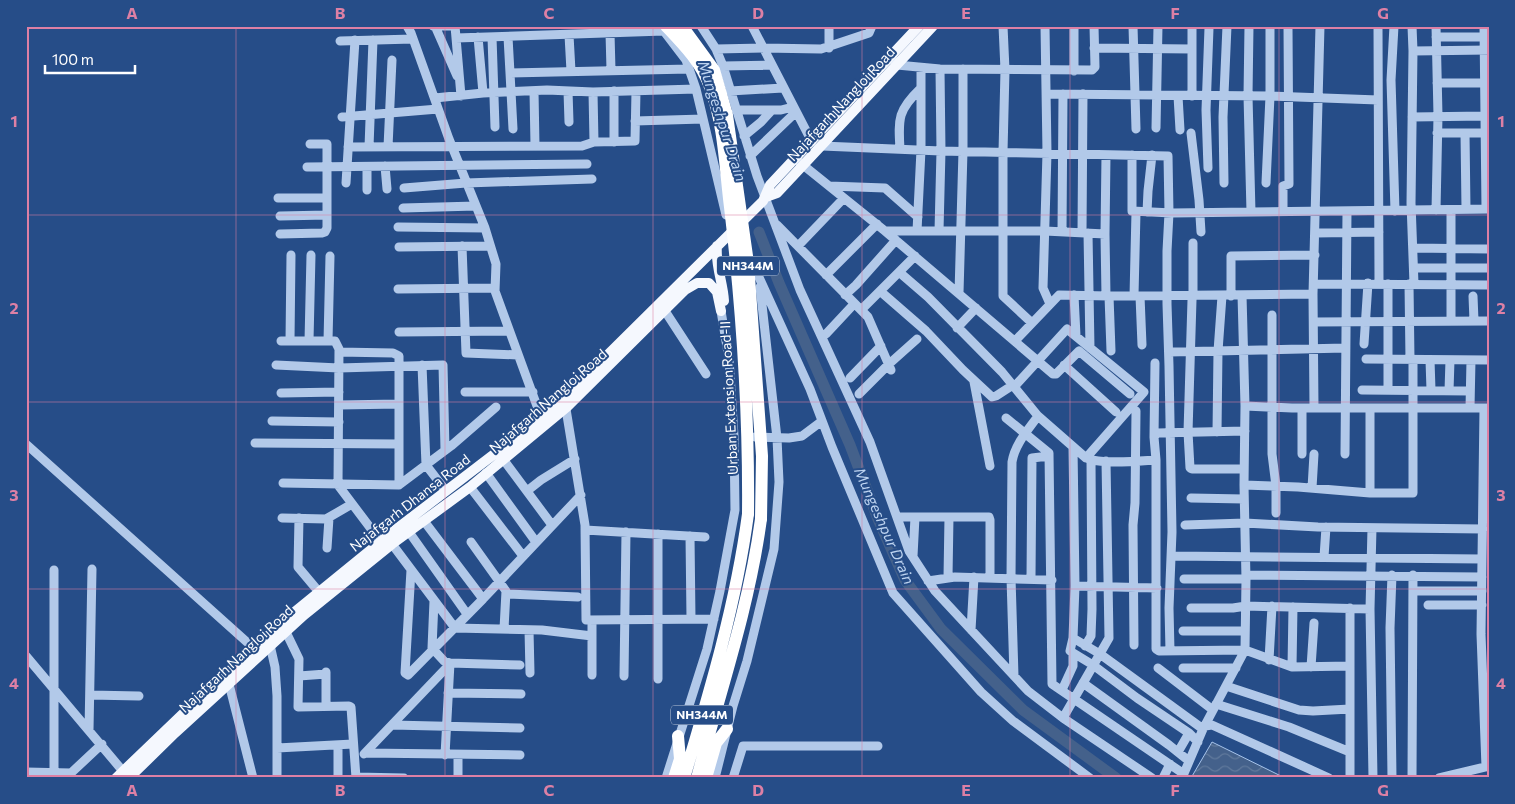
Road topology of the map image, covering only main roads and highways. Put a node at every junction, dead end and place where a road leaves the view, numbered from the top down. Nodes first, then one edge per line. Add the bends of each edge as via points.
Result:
1 (682, 26) edge
2 (919, 26) edge
3 (933, 26) edge
4 (663, 28) edge
5 (894, 61) junction
6 (717, 246) junction
7 (616, 354) junction
8 (543, 421) junction
9 (386, 545) junction
10 (267, 642) junction
11 (257, 651) junction
12 (186, 717) junction
13 (727, 729) road end
14 (678, 736) road end
15 (124, 776) edge
16 (674, 778) edge
17 (684, 778) edge
18 (697, 778) edge
19 (706, 778) edge

1 - 18 highway, Urban Extension Road-II / NH344M, bridge via 714,70 727,115 748,263 762,456 762,519 756,560
2 - 5 main road, Najafgarh Nangloi Road
3 - 5 main road, Najafgarh Nangloi Road
4 - 17 highway, Urban Extension Road-II / NH344M, bridge via 693,54 711,88 718,115 736,263 749,457 748,514 742,557
5 - 6 main road, Najafgarh Nangloi Road via 800,162 770,185 766,197
6 - 7 main road
6 - 7 main road, Najafgarh Nangloi Road via 724,300 721,311 717,292 709,283 694,284
7 - 8 main road, Najafgarh Nangloi Road
8 - 9 main road, Najafgarh Dhansa Road via 446,491
8 - 9 main road, Najafgarh Nangloi Road via 470,487
9 - 10 main road, Najafgarh Nangloi Road
9 - 10 main road, Najafgarh Dhansa Road via 319,592 291,615
10 - 11 main road, Najafgarh Nangloi Road
11 - 12 main road
11 - 12 main road, Najafgarh Nangloi Road via 228,684
12 - 15 main road, Najafgarh Nangloi Road
13 - 19 highway via 716,744
14 - 16 highway via 680,760

